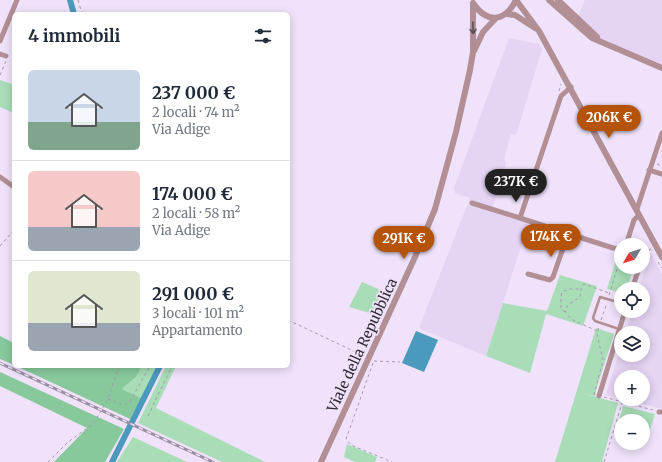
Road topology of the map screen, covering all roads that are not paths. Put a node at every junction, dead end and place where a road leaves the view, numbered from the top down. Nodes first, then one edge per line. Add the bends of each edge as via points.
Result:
1 (16, 0) edge
2 (516, 0) edge
3 (549, 0) edge
4 (558, 0) edge
5 (472, 2) edge
6 (507, 14) junction
7 (496, 18) junction
8 (539, 31) junction
9 (0, 41) edge
10 (603, 42) junction
11 (473, 52) junction
12 (0, 54) edge
13 (6, 56) road end
14 (662, 68) edge
15 (571, 87) junction
16 (662, 133) edge
17 (649, 170) junction
18 (662, 174) edge
19 (0, 177) edge
20 (12, 186) edge
21 (472, 203) dead end
22 (638, 212) junction
23 (520, 218) junction
24 (568, 234) junction
25 (628, 238) edge
26 (614, 248) edge
27 (662, 257) edge
28 (528, 274) dead end
29 (614, 301) edge
30 (614, 327) edge
31 (614, 345) edge
32 (598, 396) road end
33 (321, 462) edge

1 - 9 street
2 - 6 street
2 - 8 street
3 - 10 street via 587,35
4 - 10 street
5 - 7 street via 484,16
5 -> 11 street, Viale della Repubblica
6 - 7 street
6 - 8 street via 515,15
7 - 11 street, Viale della Repubblica via 484,32
8 - 15 street
10 - 14 street
11 - 33 street, Viale della Repubblica via 456,132 435,209
12 - 13 street
15 - 22 street
15 - 23 street via 561,96
16 - 17 street
17 - 18 street
17 - 22 street
19 - 20 street
21 - 23 street
22 - 25 street
22 - 27 street
23 - 24 street
24 - 26 street
24 - 28 street via 553,277 550,280
29 - 30 lane via 600,298 593,318 594,321
31 - 32 street

